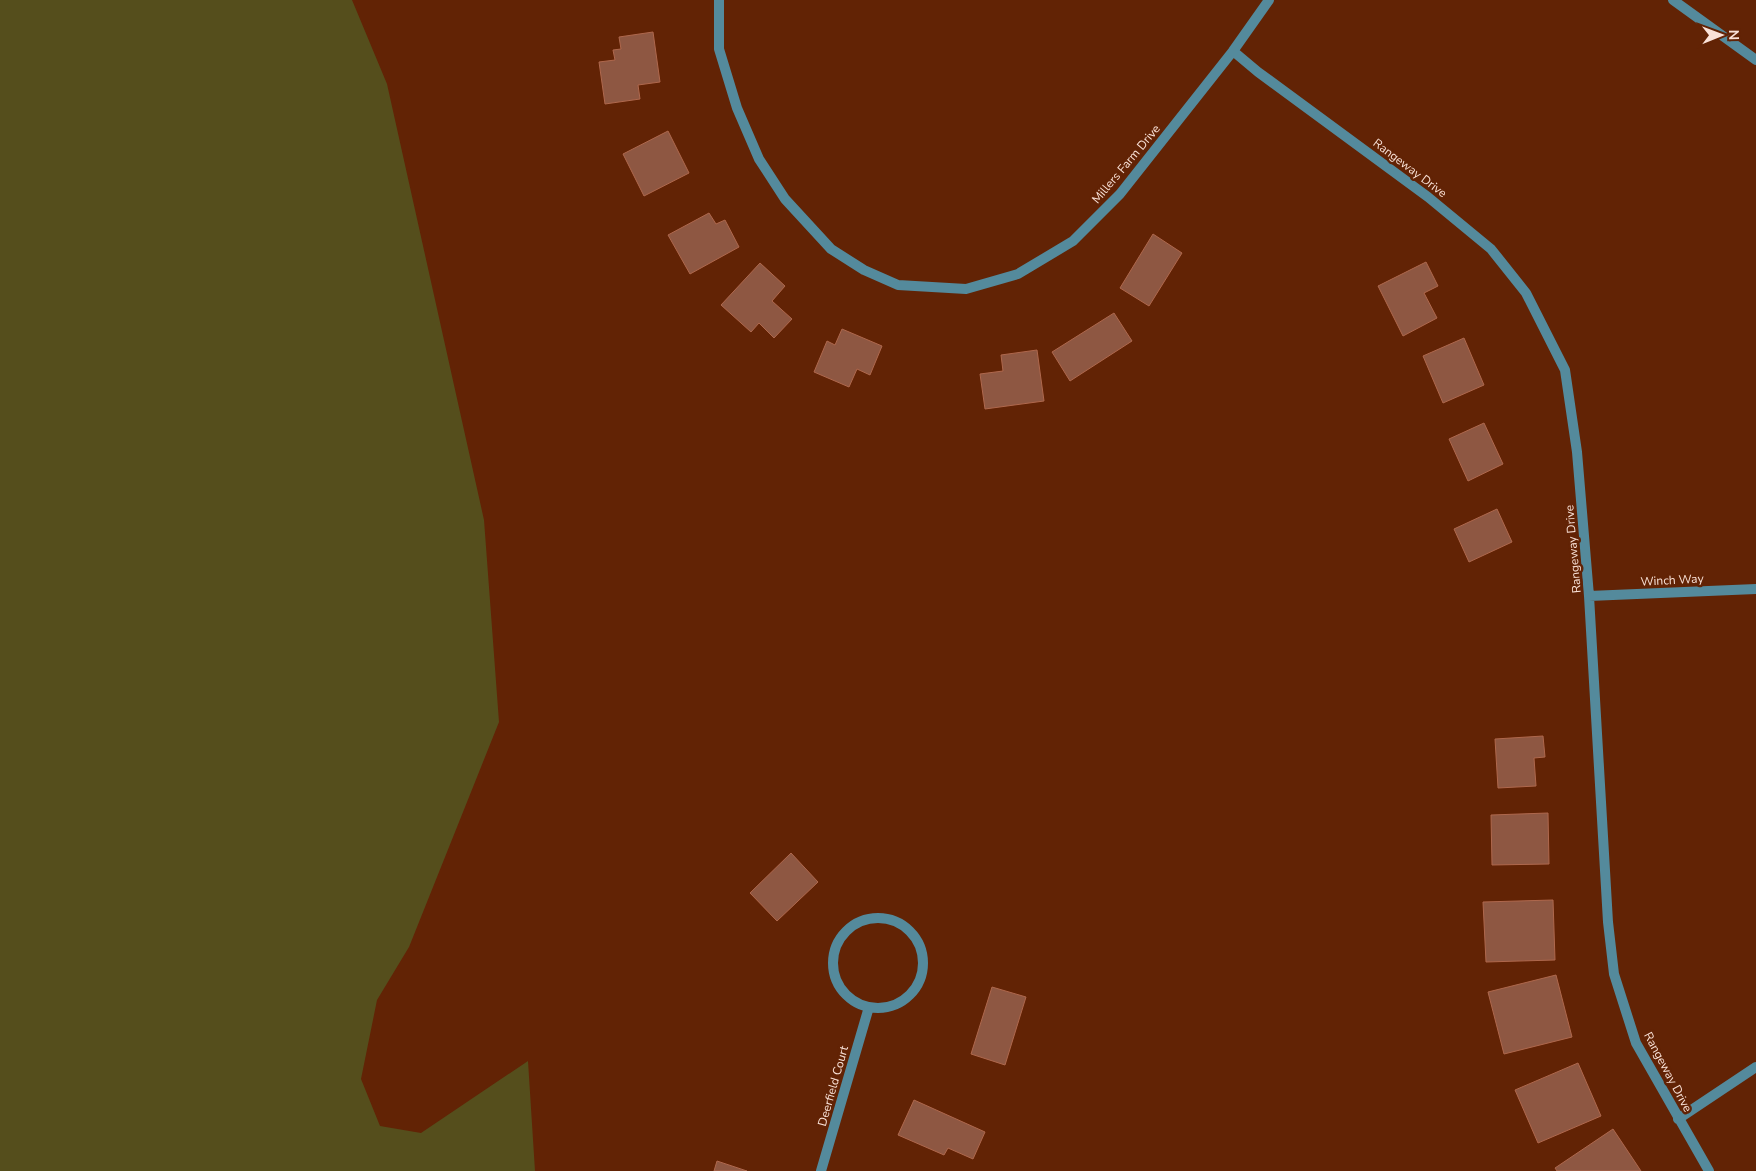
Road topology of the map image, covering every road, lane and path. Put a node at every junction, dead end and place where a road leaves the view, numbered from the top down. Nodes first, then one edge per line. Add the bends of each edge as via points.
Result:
1 (719, 0) edge
2 (1270, 0) edge
3 (1673, 0) edge
4 (1233, 51) junction
5 (1756, 60) edge
6 (1756, 588) edge
7 (1589, 596) junction
8 (870, 1008) junction
9 (1756, 1067) edge
10 (1678, 1119) junction
11 (822, 1171) edge
12 (1709, 1171) edge

1 - 4 street, Millers Farm Drive via 719,49 736,108 759,158 786,199 831,249 864,270 898,285 966,290 1018,274 1073,242 1120,194
2 - 4 street, Millers Farm Drive
3 - 5 street
4 - 7 street, Rangeway Drive via 1491,249 1526,293 1565,370 1577,452
6 - 7 street, Winch Way
7 - 10 street, Rangeway Drive via 1608,922 1614,974 1636,1043
8 - 8 street via 900,1003 920,982 924,959 920,944 908,928 894,919 873,917 858,921 845,931 834,953 835,974 845,994
8 - 11 street, Deerfield Court
9 - 10 street
10 - 12 street, Rangeway Drive

